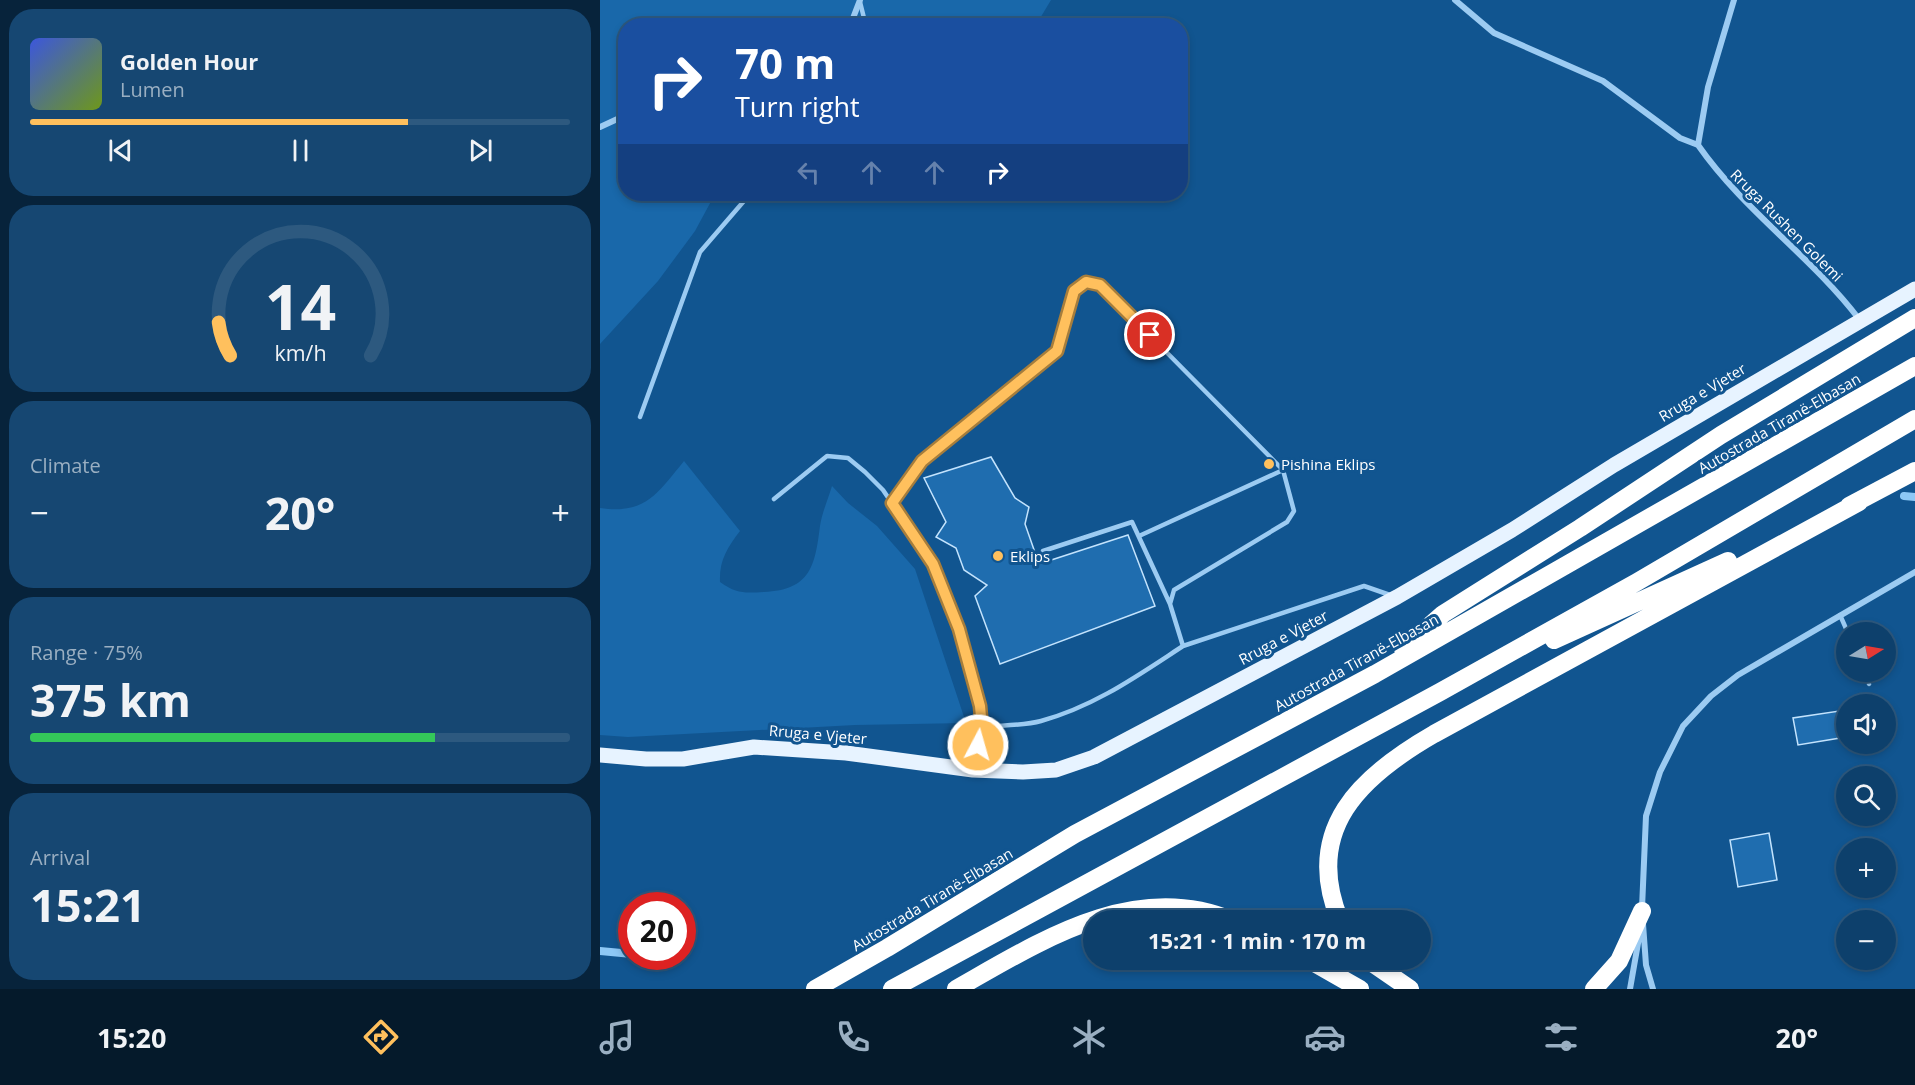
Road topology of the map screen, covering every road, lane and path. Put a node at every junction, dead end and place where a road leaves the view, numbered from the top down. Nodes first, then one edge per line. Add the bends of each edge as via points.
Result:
1 (1455, 0) edge
2 (1734, 0) edge
3 (860, 1) edge
4 (853, 18) edge
5 (864, 18) edge
6 (618, 119) edge
7 (600, 127) edge
8 (1698, 145) junction
9 (744, 201) edge
10 (1915, 290) edge
11 (1915, 318) edge
12 (1860, 320) junction
13 (1915, 366) edge
14 (640, 417) dead end
15 (1915, 419) edge
16 (1283, 470) junction
17 (1915, 471) edge
18 (774, 499) dead end
19 (1859, 502) junction
20 (892, 503) junction
21 (1138, 536) junction
22 (1043, 551) dead end
23 (1915, 572) edge
24 (1397, 597) junction
25 (1170, 604) junction
26 (1840, 615) junction
27 (1843, 622) edge
28 (1183, 646) junction
29 (1375, 674) junction
30 (1440, 692) junction
31 (982, 728) junction
32 (600, 755) edge
33 (973, 770) junction
34 (1135, 910) edge
35 (1200, 910) edge
36 (1337, 910) edge
37 (1642, 911) junction
38 (1083, 925) edge
39 (1327, 970) edge
40 (1382, 970) edge
41 (815, 989) edge
42 (892, 989) edge
43 (956, 989) edge
44 (1360, 989) edge
45 (1410, 989) edge
46 (1594, 989) edge
47 (1630, 989) edge
48 (1653, 989) edge

1 - 8 street, Rruga Rushen Golemi via 1494,33 1603,81 1680,138
2 - 8 street via 1708,87
3 - 4 street
3 - 5 lane
6 - 7 street
8 - 12 street, Rruga Rushen Golemi via 1735,194 1843,298
9 - 14 lane via 700,252
10 - 12 main road, Rruga e Vjeter
11 - 29 highway via 1721,435 1443,614
12 - 24 main road, Rruga e Vjeter
13 - 29 highway, Autostrada Tiranë-Elbasan
15 - 30 highway
16 - 20 lane via 1100,285 1086,282 1074,291 1057,351 922,461
16 - 21 lane
16 - 25 lane via 1294,511 1287,522 1174,590
17 - 19 highway
18 - 20 lane via 827,456 848,458
19 - 30 highway
19 - 36 highway via 1434,734 1381,767 1361,786 1343,812 1333,836 1329,850 1330,886
20 - 31 lane via 933,564 945,590 971,667
21 - 22 lane via 1132,522
21 - 25 lane
23 - 26 street
24 - 28 lane via 1364,586
24 - 33 main road, Rruga e Vjeter via 1094,757 1056,770
25 - 28 lane
26 - 27 lane
26 - 37 street via 1738,675 1683,726 1660,772 1646,816
28 - 31 lane via 1127,684 1085,706 1039,721
29 - 41 highway, Autostrada Tiranë-Elbasan via 1075,834
30 - 42 highway
31 - 33 lane
32 - 33 main road, Rruga e Vjeter via 683,759 765,748 846,753
34 - 35 highway via 1160,905
37 - 46 highway via 1619,961
37 - 47 street
37 - 48 street via 1646,964
38 - 43 highway
39 - 44 highway
40 - 45 highway

